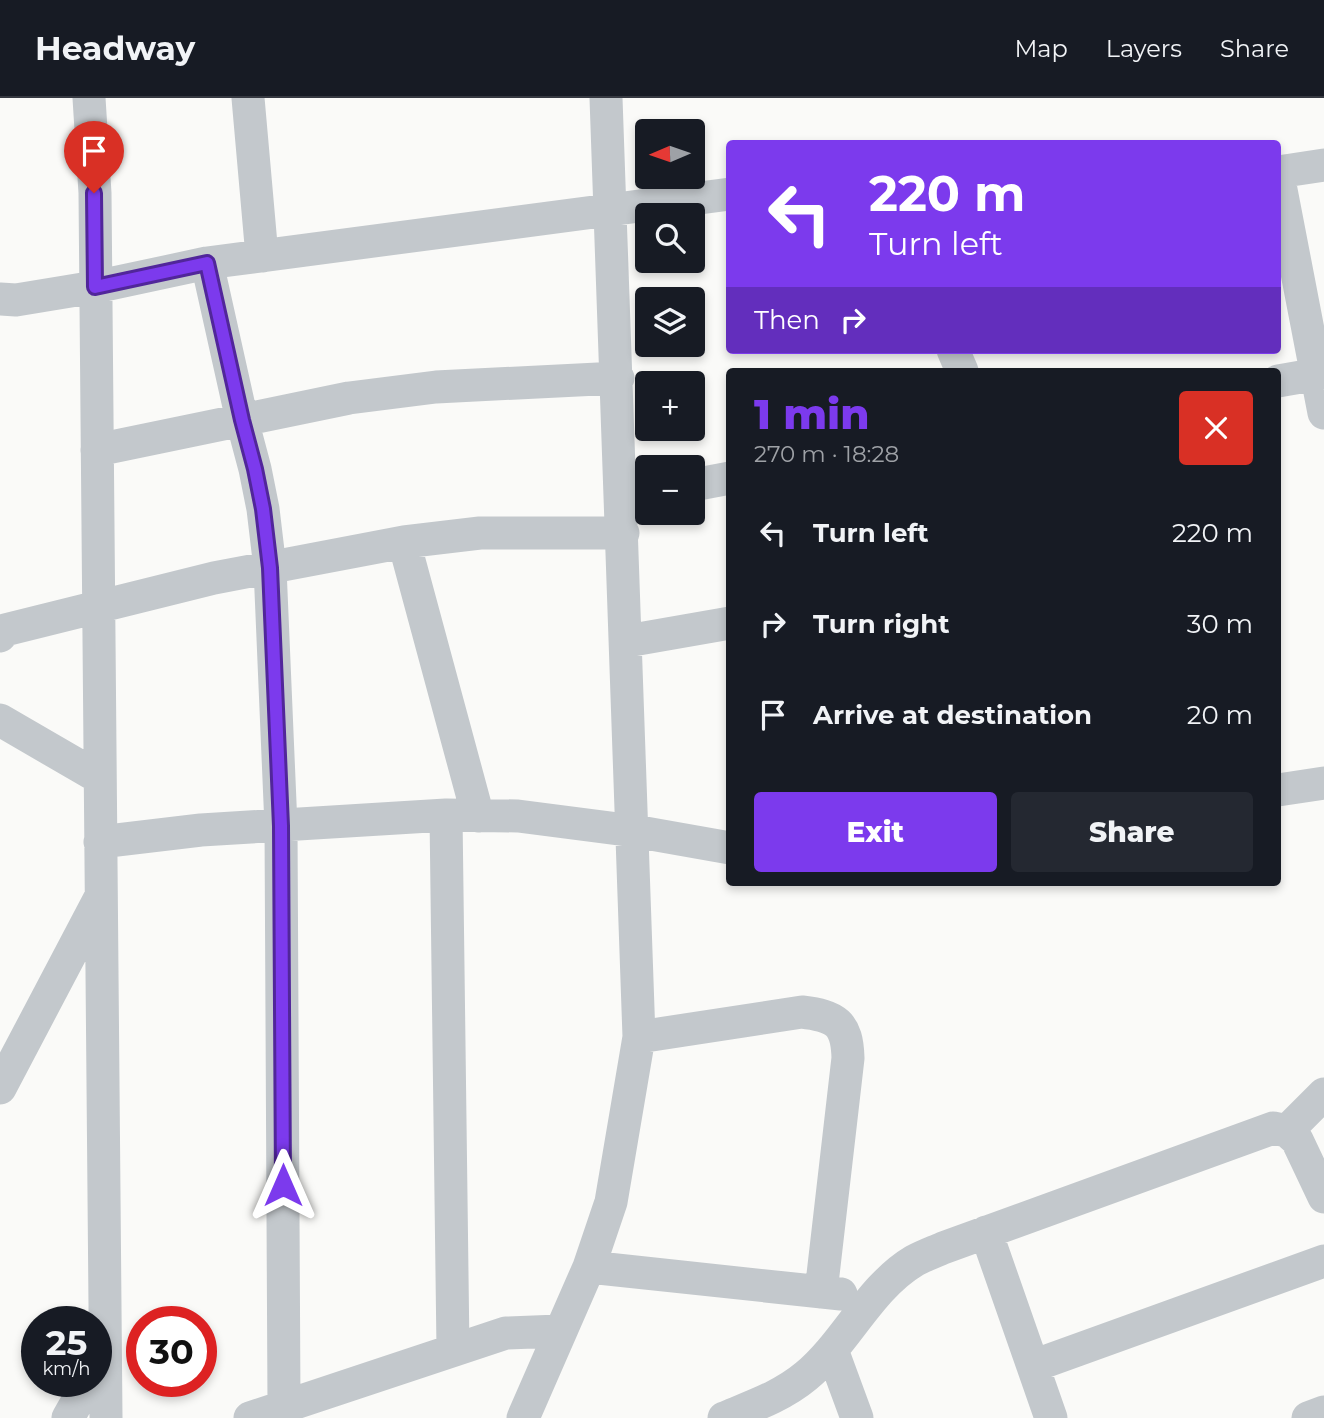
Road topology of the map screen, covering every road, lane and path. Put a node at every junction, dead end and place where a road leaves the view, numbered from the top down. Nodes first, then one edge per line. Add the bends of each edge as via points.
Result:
1 (89, 98) edge
2 (248, 98) edge
3 (606, 98) edge
4 (1324, 165) edge
5 (1281, 172) edge
6 (1281, 187) edge
7 (726, 195) edge
8 (611, 211) junction
9 (262, 256) junction
10 (207, 263) junction
11 (95, 287) junction
12 (0, 299) edge
13 (1320, 374) edge
14 (618, 378) junction
15 (1281, 380) edge
16 (1324, 413) edge
17 (242, 420) junction
18 (97, 450) junction
19 (726, 479) edge
20 (705, 483) edge
21 (635, 496) edge
22 (623, 533) junction
23 (404, 542) junction
24 (270, 568) junction
25 (98, 608) junction
26 (726, 624) edge
27 (0, 636) edge
28 (627, 641) junction
29 (0, 720) edge
30 (100, 778) junction
31 (1324, 783) edge
32 (1281, 790) edge
33 (462, 815) junction
34 (281, 826) junction
35 (634, 831) junction
36 (100, 842) junction
37 (726, 847) edge
38 (101, 896) junction
39 (639, 1037) junction
40 (0, 1088) edge
41 (1324, 1094) edge
42 (1287, 1131) junction
43 (1324, 1197) edge
44 (986, 1232) junction
45 (1324, 1261) edge
46 (589, 1267) junction
47 (821, 1292) junction
48 (874, 1298) junction
49 (98, 1306) edge
50 (559, 1331) junction
51 (453, 1350) junction
52 (832, 1350) junction
53 (1033, 1366) junction
54 (80, 1397) edge
55 (102, 1397) edge
56 (284, 1406) junction
57 (1324, 1412) edge
58 (68, 1418) edge
59 (106, 1418) edge
60 (250, 1418) edge
61 (523, 1418) edge
62 (724, 1418) edge
63 (857, 1418) edge
64 (1051, 1418) edge
65 (1308, 1418) edge

1 - 11 street
2 - 9 street
3 - 8 street
4 - 5 street
6 - 13 street
7 - 8 street
8 - 9 street
8 - 14 street
9 - 10 street
10 - 11 street
10 - 17 street
11 - 12 street
11 - 18 street
13 - 15 street
13 - 16 street
14 - 17 street via 436,387 349,398
14 - 21 street
17 - 18 street
17 - 24 street via 263,509
18 - 25 street
19 - 20 street
21 - 22 street
22 - 23 street via 492,532
22 - 28 street
23 - 24 street
23 - 33 street
24 - 25 street
24 - 34 street
25 - 27 street via 5,630
25 - 30 street
26 - 28 street
28 - 35 street
29 - 30 street
30 - 36 street
31 - 32 street
33 - 34 street
33 - 35 street via 517,816
33 - 51 street
34 - 36 street
34 - 56 street
35 - 37 street
35 - 39 street
36 - 38 street
38 - 40 street
38 - 49 street
39 - 46 street via 611,1202
39 - 47 street via 802,1013 824,1015 840,1024 848,1038 848,1058
41 - 42 street
42 - 43 street via 1297,1140
42 - 44 street via 1273,1128 1261,1132
44 - 48 street via 913,1261
44 - 53 street
45 - 53 street
46 - 47 street
46 - 50 street
47 - 48 street
48 - 52 street
50 - 51 street via 506,1333
50 - 61 street
51 - 56 street
52 - 62 street via 783,1392
52 - 63 street
53 - 64 street
54 - 58 street
55 - 59 street
56 - 60 street
57 - 65 street

